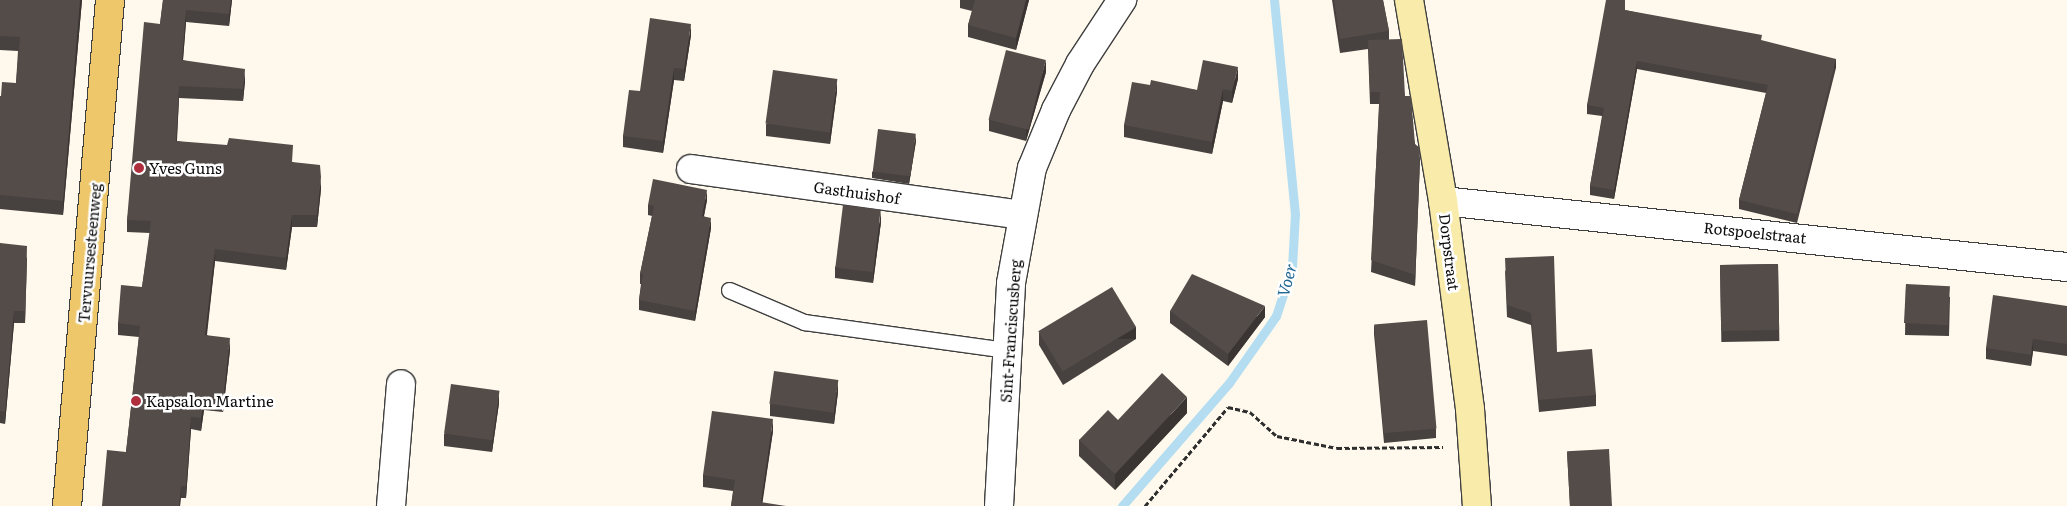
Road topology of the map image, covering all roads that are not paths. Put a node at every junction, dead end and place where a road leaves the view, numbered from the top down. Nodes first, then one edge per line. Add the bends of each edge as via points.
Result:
1 (110, 0) edge
2 (1122, 0) edge
3 (1409, 0) edge
4 (691, 169) dead end
5 (1443, 201) junction
6 (1022, 215) junction
7 (2067, 267) edge
8 (729, 290) dead end
9 (1008, 350) junction
10 (401, 384) dead end
11 (67, 506) edge
12 (391, 506) edge
13 (1000, 506) edge
14 (1477, 506) edge

1 - 11 main road, Tervuursesteenweg
2 - 6 street, Sint-Franciscusberg via 1080,64 1056,110 1032,168
3 - 5 street, Dorpstraat
4 - 6 street, Gasthuishof
5 - 7 street, Rotspoelstraat
5 - 14 street, Dorpstraat via 1473,444
6 - 9 street, Sint-Franciscusberg via 1011,283
8 - 9 lane via 804,322
9 - 13 street, Sint-Franciscusberg
10 - 12 street

